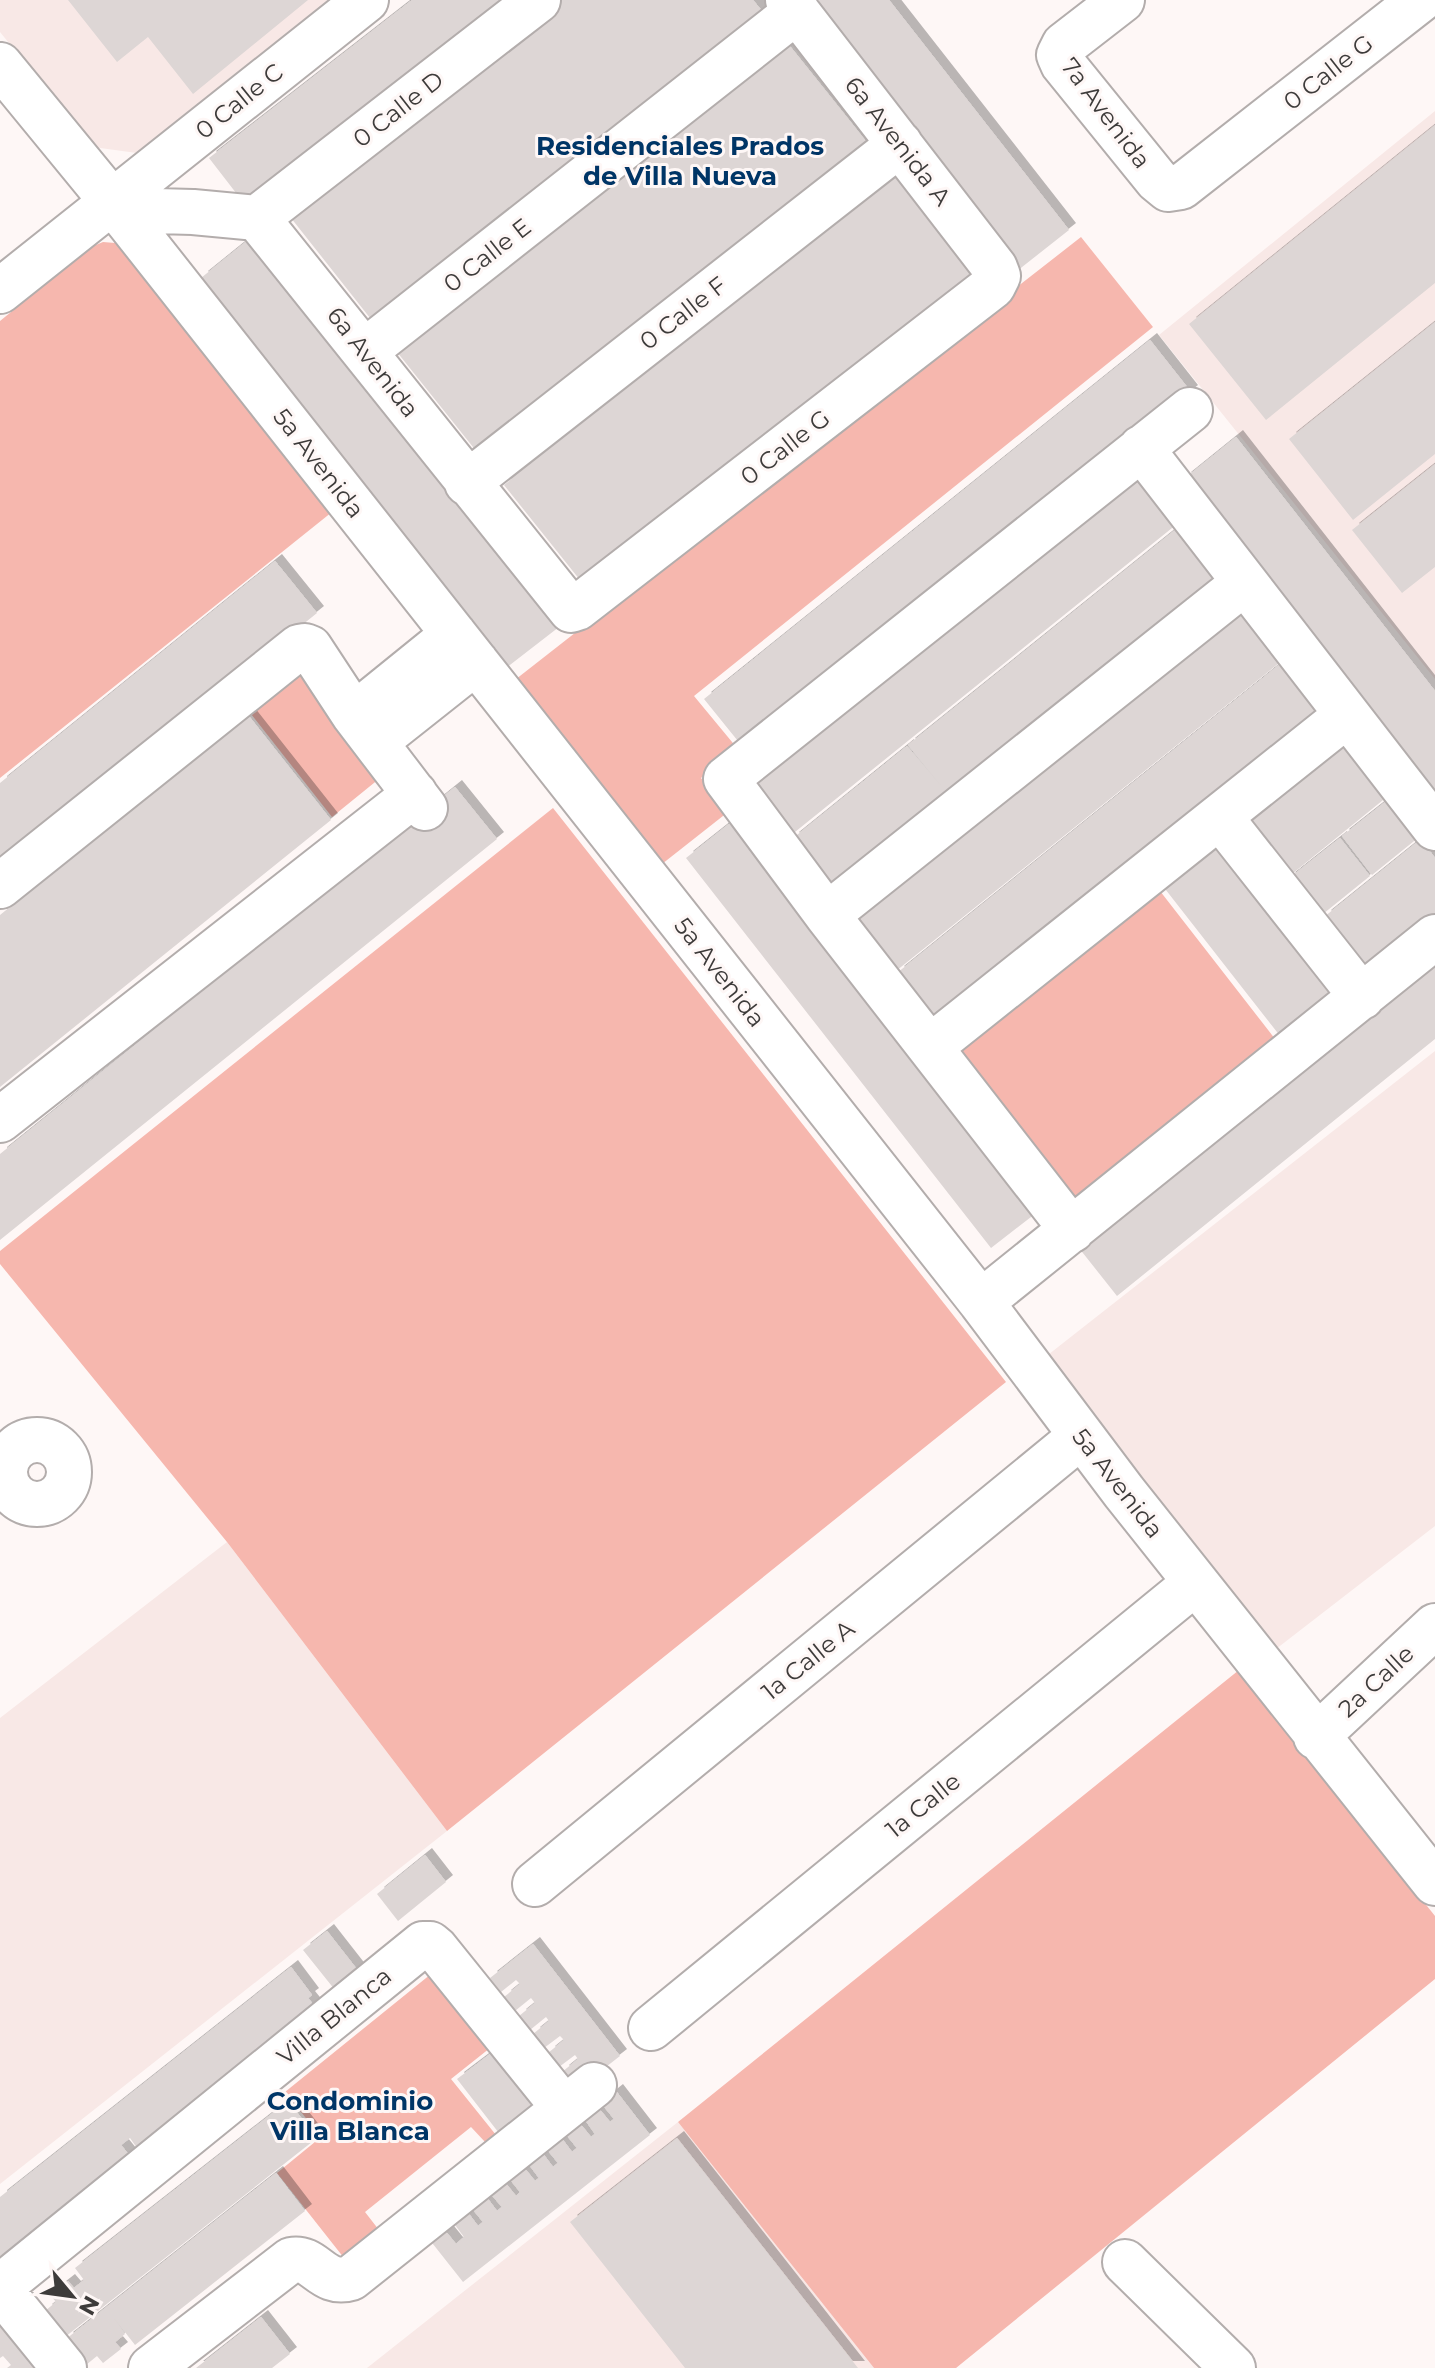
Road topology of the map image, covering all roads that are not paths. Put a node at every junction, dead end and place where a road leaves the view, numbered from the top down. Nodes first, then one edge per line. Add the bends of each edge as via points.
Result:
1 (366, 0) edge
2 (538, 0) edge
3 (1122, 0) edge
4 (1420, 0) edge
5 (792, 5) edge
6 (0, 65) edge
7 (900, 144) junction
8 (1157, 180) joint
9 (116, 206) junction
10 (257, 218) junction
11 (993, 286) joint
12 (0, 291) edge
13 (365, 351) junction
14 (1190, 410) dead end
15 (1141, 448) junction
16 (467, 483) junction
17 (1244, 583) junction
18 (577, 608) joint
19 (465, 648) junction
20 (1347, 715) junction
21 (364, 729) junction
22 (1220, 817) junction
23 (1435, 828) edge
24 (0, 886) edge
25 (827, 915) junction
26 (1435, 937) edge
27 (1362, 997) junction
28 (930, 1047) junction
29 (0, 1120) edge
30 (1072, 1230) junction
31 (981, 1302) junction
32 (1081, 1436) junction
33 (1195, 1583) junction
34 (1435, 1626) edge
35 (1316, 1737) junction
36 (1435, 1883) edge
37 (535, 1884) dead end
38 (651, 2028) dead end
39 (1125, 2262) dead end
40 (0, 2288) edge
41 (64, 2368) edge
42 (151, 2368) edge
43 (1233, 2368) edge

1 - 9 street, 0 Calle C
2 - 10 street, 0 Calle D
3 - 8 street, 7a Avenida via 1064,45 1059,55
4 - 8 street, 0 Calle G via 1181,187 1168,189
5 - 7 street, 6a Avenida A
5 - 13 street, 0 Calle E
6 - 9 street, 5a Avenida
7 - 11 street, 6a Avenida A via 995,268
7 - 16 street, 0 Calle F
9 - 10 street
9 - 12 street
9 - 19 street, 5a Avenida
10 - 13 street, 6a Avenida
11 - 18 street, 0 Calle G
13 - 16 street, 6a Avenida
14 - 15 street
15 - 17 street
15 - 25 street via 726,779
16 - 18 street, 6a Avenida via 566,606
17 - 20 street
17 - 25 street
19 - 21 street
19 - 31 street, 5a Avenida
20 - 22 street
20 - 23 street
21 - 24 street via 310,648 299,647
21 - 29 street via 420,801
22 - 27 street
22 - 28 street
25 - 28 street
26 - 27 street
27 - 30 street
28 - 30 street
30 - 31 street
31 - 32 street, 5a Avenida
32 - 33 street, 5a Avenida
32 - 37 street, 1a Calle A
33 - 35 street, 5a Avenida
33 - 38 street, 1a Calle
34 - 35 street, 2a Calle
35 - 36 street, 5a Avenida
39 - 43 street
40 - 41 street, Villa Blanca
40 - 42 street, Villa Blanca via 423,1944 430,1944 579,2096 351,2278 334,2279 302,2259 291,2260

